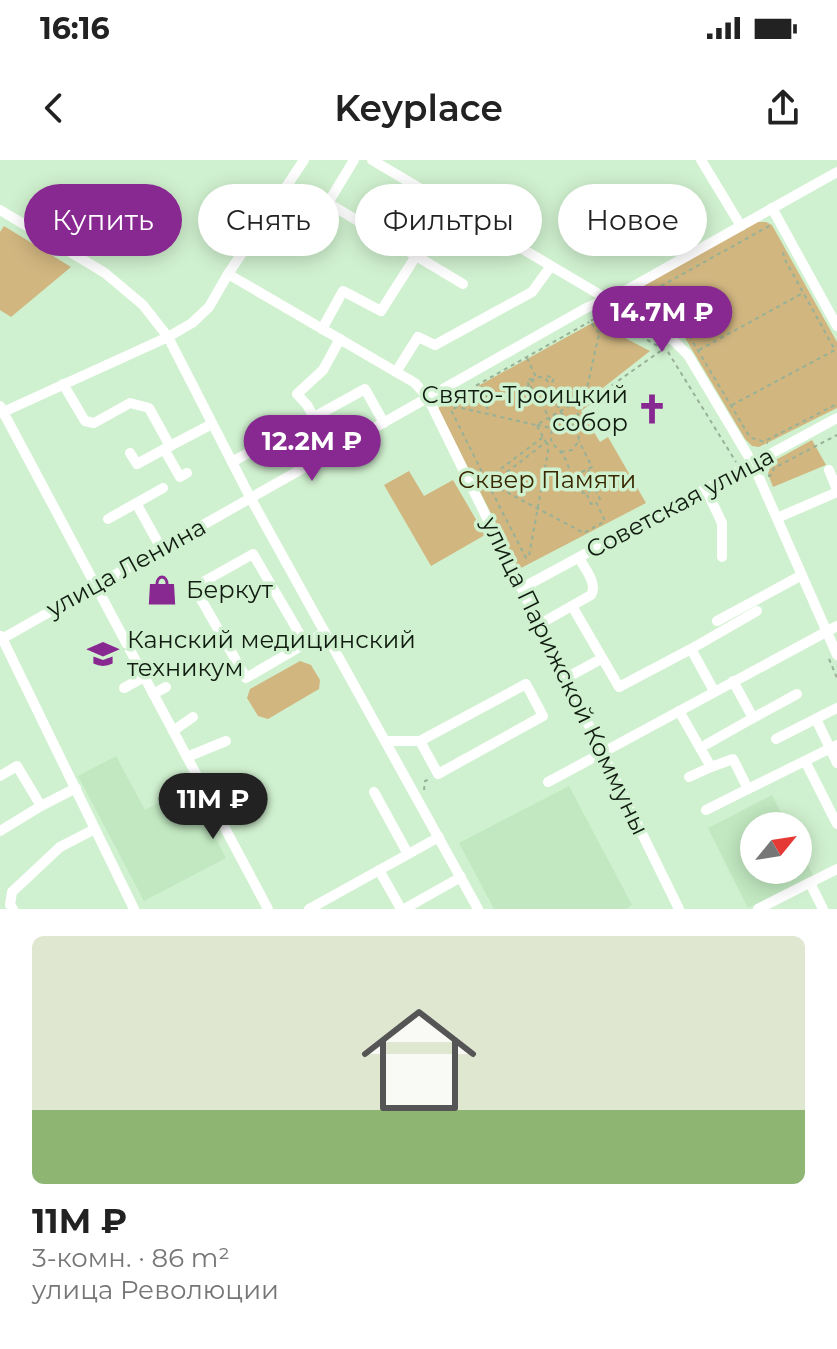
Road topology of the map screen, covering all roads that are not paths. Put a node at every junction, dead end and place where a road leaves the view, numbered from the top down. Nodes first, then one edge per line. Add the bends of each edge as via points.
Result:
1 (304, 160) edge
2 (354, 160) edge
3 (372, 160) edge
4 (701, 160) edge
5 (837, 172) edge
6 (289, 184) edge
7 (339, 185) edge
8 (772, 208) junction
9 (0, 210) edge
10 (741, 226) junction
11 (240, 256) edge
12 (416, 256) joint
13 (551, 266) junction
14 (228, 274) junction
15 (463, 284) dead end
16 (607, 300) junction
17 (837, 326) edge
18 (322, 329) junction
19 (168, 337) junction
20 (340, 339) junction
21 (396, 372) junction
22 (63, 384) junction
23 (428, 398) junction
24 (1, 410) edge
25 (314, 417) junction
26 (837, 418) edge
27 (384, 423) junction
28 (212, 424) junction
29 (167, 448) junction
30 (333, 452) junction
31 (130, 453) dead end
32 (232, 462) junction
33 (753, 464) junction
34 (829, 470) dead end
35 (187, 473) dead end
36 (163, 488) dead end
37 (706, 489) junction
38 (251, 499) junction
39 (136, 503) junction
40 (777, 518) junction
41 (108, 519) dead end
42 (161, 548) junction
43 (722, 557) dead end
44 (579, 558) junction
45 (802, 575) junction
46 (94, 584) junction
47 (522, 588) junction
48 (572, 606) junction
49 (757, 611) dead end
50 (717, 621) dead end
51 (540, 624) junction
52 (832, 628) edge
53 (325, 632) junction
54 (1, 638) edge
55 (305, 643) junction
56 (691, 649) junction
57 (837, 655) edge
58 (601, 659) junction
59 (144, 677) junction
60 (566, 678) junction
61 (733, 681) junction
62 (166, 687) dead end
63 (124, 688) dead end
64 (714, 691) junction
65 (153, 694) junction
66 (797, 694) dead end
67 (837, 708) edge
68 (679, 711) junction
69 (193, 717) dead end
70 (753, 718) junction
71 (816, 719) junction
72 (173, 731) junction
73 (776, 739) dead end
74 (226, 741) dead end
75 (386, 741) junction
76 (420, 741) junction
77 (707, 744) dead end
78 (834, 747) edge
79 (603, 753) junction
80 (187, 757) junction
81 (805, 761) junction
82 (837, 763) edge
83 (711, 767) junction
84 (0, 776) edge
85 (689, 777) dead end
86 (548, 782) dead end
87 (76, 788) junction
88 (748, 789) junction
89 (374, 792) dead end
90 (41, 806) junction
91 (706, 810) dead end
92 (837, 824) edge
93 (93, 830) junction
94 (0, 831) edge
95 (439, 837) junction
96 (408, 854) junction
97 (837, 869) edge
98 (379, 870) junction
99 (461, 877) junction
100 (812, 882) edge
101 (808, 884) edge
102 (810, 884) edge
103 (13, 909) edge
104 (134, 909) edge
105 (268, 909) edge
106 (309, 909) edge
107 (402, 909) edge
108 (478, 909) edge
109 (679, 909) edge
110 (758, 909) edge
111 (823, 909) edge

1 - 6 street
2 - 7 street
3 - 13 street
4 - 10 street
5 - 8 street, улица Ленина
8 - 10 street, улица Ленина
8 - 17 street
9 - 19 street via 105,273 143,305
10 - 16 street, улица Ленина
11 - 14 street
12 - 15 street
12 - 18 street via 381,311 343,291
13 - 16 street
13 - 21 street via 532,292 435,345 418,337
14 - 18 street, улица Парижской Коммуны
14 - 19 street via 209,307
16 - 23 street, улица Ленина
16 - 33 street via 688,355
18 - 20 street, улица Парижской Коммуны
19 - 22 street
19 - 28 street
20 - 21 street, улица Парижской Коммуны
20 - 25 street via 323,370 297,394
21 - 23 street, улица Парижской Коммуны
22 - 24 street
22 - 29 street via 85,421 94,423 130,403 149,408
23 - 27 street, улица Ленина
23 - 47 street, улица Парижской Коммуны
24 - 46 street
25 - 27 street via 365,389
25 - 30 street
25 - 32 street
26 - 33 street, Советская улица
27 - 30 street, улица Ленина
28 - 29 street
28 - 32 street
29 - 31 street via 137,464
29 - 35 street via 180,477
30 - 38 street, улица Ленина
32 - 38 street
33 - 37 street, Советская улица
33 - 40 street
34 - 40 street via 835,493
36 - 39 street
37 - 43 street via 722,523
37 - 44 street, Советская улица
38 - 42 street, улица Ленина
38 - 53 street
39 - 41 street
39 - 42 street
40 - 45 street
42 - 46 street, улица Ленина
44 - 47 street, Советская улица
44 - 48 street via 594,591
45 - 50 street
45 - 52 street
46 - 54 street, улица Ленина
46 - 59 street
47 - 51 street, улица Парижской Коммуны
48 - 51 street
48 - 58 street
49 - 56 street
51 - 60 street, улица Парижской Коммуны
52 - 57 street
52 - 61 street
53 - 55 street
53 - 75 street
54 - 87 street
55 - 55 street via 246,678 194,587 253,554
56 - 58 street via 623,687 616,685
56 - 64 street
58 - 60 street
59 - 63 street
59 - 65 street
60 - 79 street, улица Парижской Коммуны
61 - 64 street
61 - 70 street
62 - 65 street
64 - 68 street
65 - 72 street
66 - 70 street
67 - 71 street
68 - 79 street
68 - 83 street
69 - 72 street
70 - 77 street
71 - 73 street
71 - 78 street
72 - 80 street
74 - 80 street
75 - 76 street
75 - 95 street
76 - 76 street via 526,684 543,716 438,774
78 - 81 street
78 - 82 street
79 - 86 street
79 - 109 street, улица Парижской Коммуны
80 - 105 street
81 - 88 street
81 - 92 street
83 - 85 street
83 - 88 street via 733,759
84 - 90 street via 17,766
87 - 90 street
87 - 93 street
88 - 91 street
89 - 96 street
90 - 94 street
93 - 103 street via 60,847 12,892
93 - 104 street
95 - 96 street
95 - 99 street
96 - 98 street
97 - 100 street
98 - 106 street
98 - 107 street
99 - 107 street
99 - 108 street
101 - 110 street
102 - 111 street

